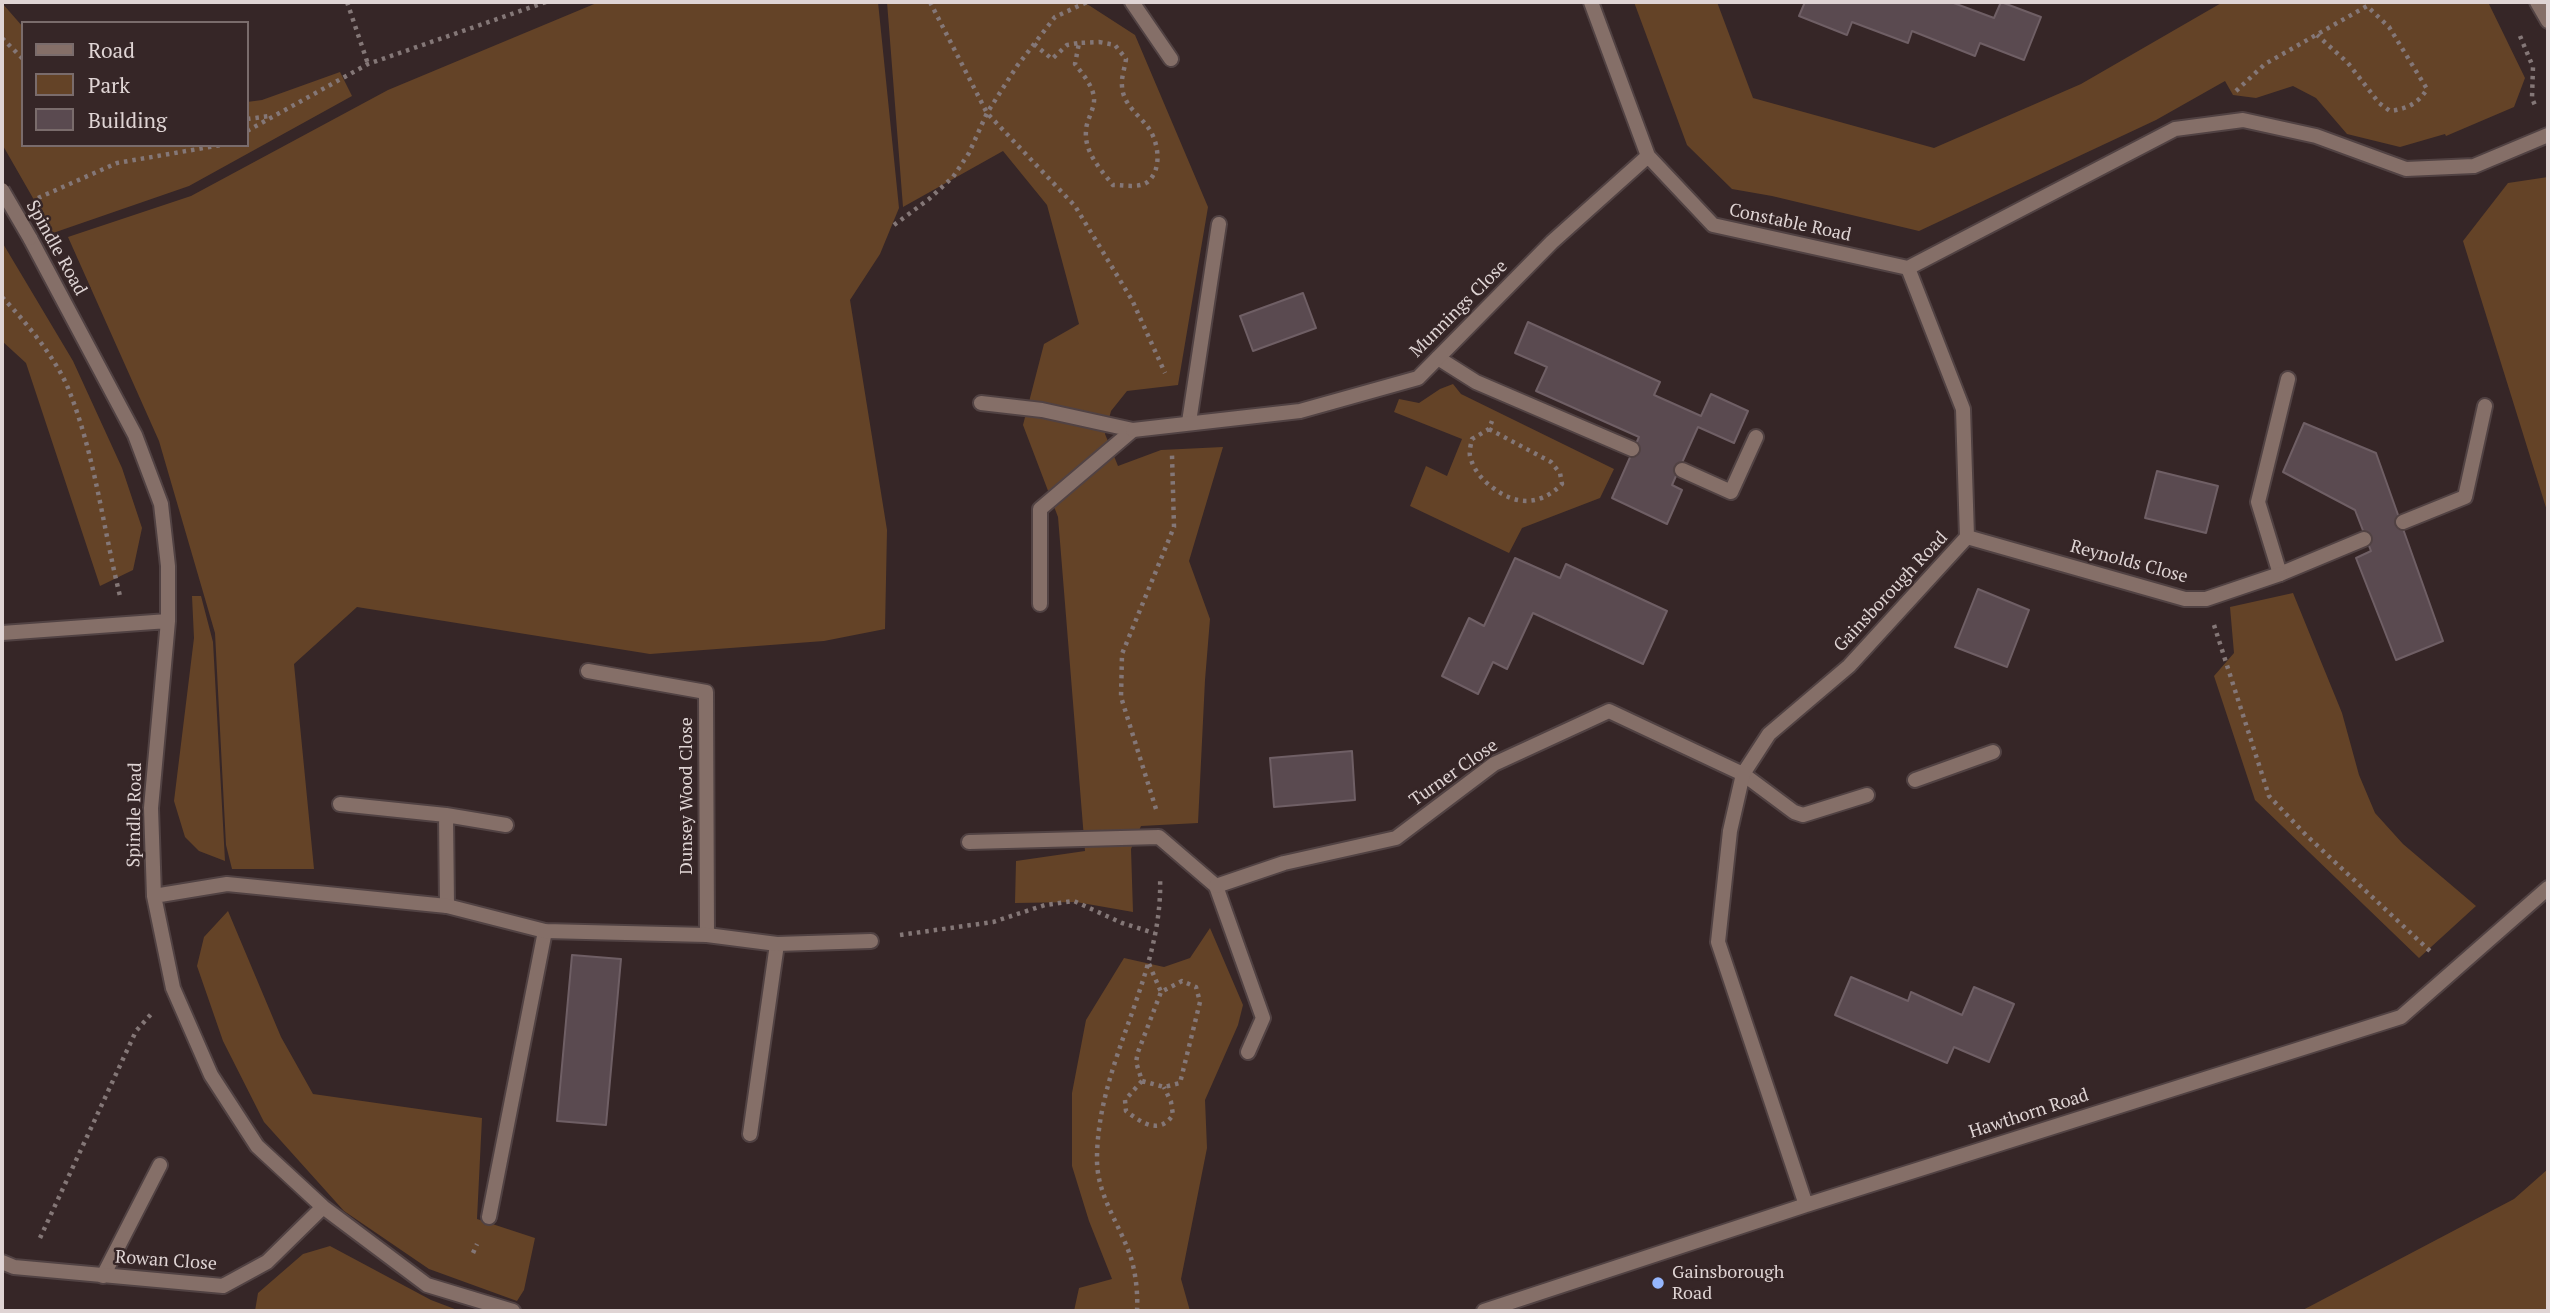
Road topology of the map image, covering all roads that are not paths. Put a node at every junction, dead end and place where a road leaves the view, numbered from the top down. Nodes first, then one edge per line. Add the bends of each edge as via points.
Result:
1 (1132, 2) edge
2 (1591, 2) edge
3 (2537, 2) edge
4 (2548, 21) edge
5 (1171, 59) dead end
6 (2548, 136) edge
7 (1648, 156) junction
8 (2, 190) edge
9 (1219, 224) dead end
10 (1908, 268) junction
11 (1438, 358) junction
12 (2288, 379) dead end
13 (981, 403) dead end
14 (2485, 406) dead end
15 (1189, 422) junction
16 (1133, 430) junction
17 (1756, 437) dead end
18 (1632, 449) dead end
19 (1682, 470) dead end
20 (2403, 522) dead end
21 (1967, 537) junction
22 (2364, 539) dead end
23 (2280, 574) junction
24 (1040, 604) dead end
25 (168, 621) junction
26 (2, 633) edge
27 (588, 671) dead end
28 (1993, 752) dead end
29 (1743, 774) junction
30 (1915, 780) dead end
31 (1867, 795) dead end
32 (340, 804) dead end
33 (446, 815) junction
34 (506, 825) dead end
35 (969, 842) dead end
36 (1216, 886) junction
37 (2548, 888) edge
38 (154, 896) junction
39 (447, 906) junction
40 (545, 931) junction
41 (707, 935) junction
42 (871, 941) road end
43 (777, 944) junction
44 (1248, 1052) dead end
45 (750, 1134) dead end
46 (160, 1165) dead end
47 (1806, 1205) junction
48 (323, 1207) junction
49 (489, 1217) dead end
50 (2, 1262) edge
51 (103, 1276) junction
52 (513, 1311) edge
53 (1484, 1311) edge

1 - 5 street
2 - 7 street, Constable Road
3 - 4 street
6 - 10 street via 2474,166 2406,169 2316,136 2243,120 2175,129
7 - 10 street, Constable Road via 1713,225
7 - 11 street, Munnings Close via 1552,242
8 - 25 street, Spindle Road, bridge via 135,435 161,504
9 - 15 street
10 - 21 street, Gainsborough Road via 1963,409
11 - 15 street, Munnings Close via 1418,378 1300,411
11 - 18 street via 1476,382
12 - 23 street via 2258,502
13 - 16 street via 1042,410
14 - 20 street via 2465,497
15 - 16 street, Munnings Close
16 - 24 street via 1040,509
17 - 19 street via 1731,492
21 - 23 street, Reynolds Close via 2185,599 2206,599
21 - 29 street, Gainsborough Road via 1849,666 1769,734
22 - 23 street, Reynolds Close
25 - 26 street
25 - 38 street, Spindle Road via 151,808
27 - 41 street, Dunsey Wood Close via 706,692
28 - 30 street
29 - 31 street, Turner Close via 1803,816
29 - 36 street, Turner Close via 1609,711 1494,764 1396,838 1284,863
29 - 47 street, Gainsborough Road via 1730,831 1718,942
32 - 33 street
33 - 34 street
33 - 39 street
35 - 36 street via 1159,837
36 - 44 street via 1264,1018
37 - 47 street, Hawthorn Road via 2400,1017
38 - 39 street via 227,884
38 - 48 street, Spindle Road via 173,988 211,1075 257,1146
39 - 40 street
40 - 41 street
40 - 49 street
41 - 43 street
42 - 43 street
43 - 45 street
46 - 51 street, Rowan Close
47 - 53 street, Hawthorn Road
48 - 51 street, Rowan Close via 267,1262 223,1286
48 - 52 street, Spindle Road via 427,1285
50 - 51 street, Rowan Close

